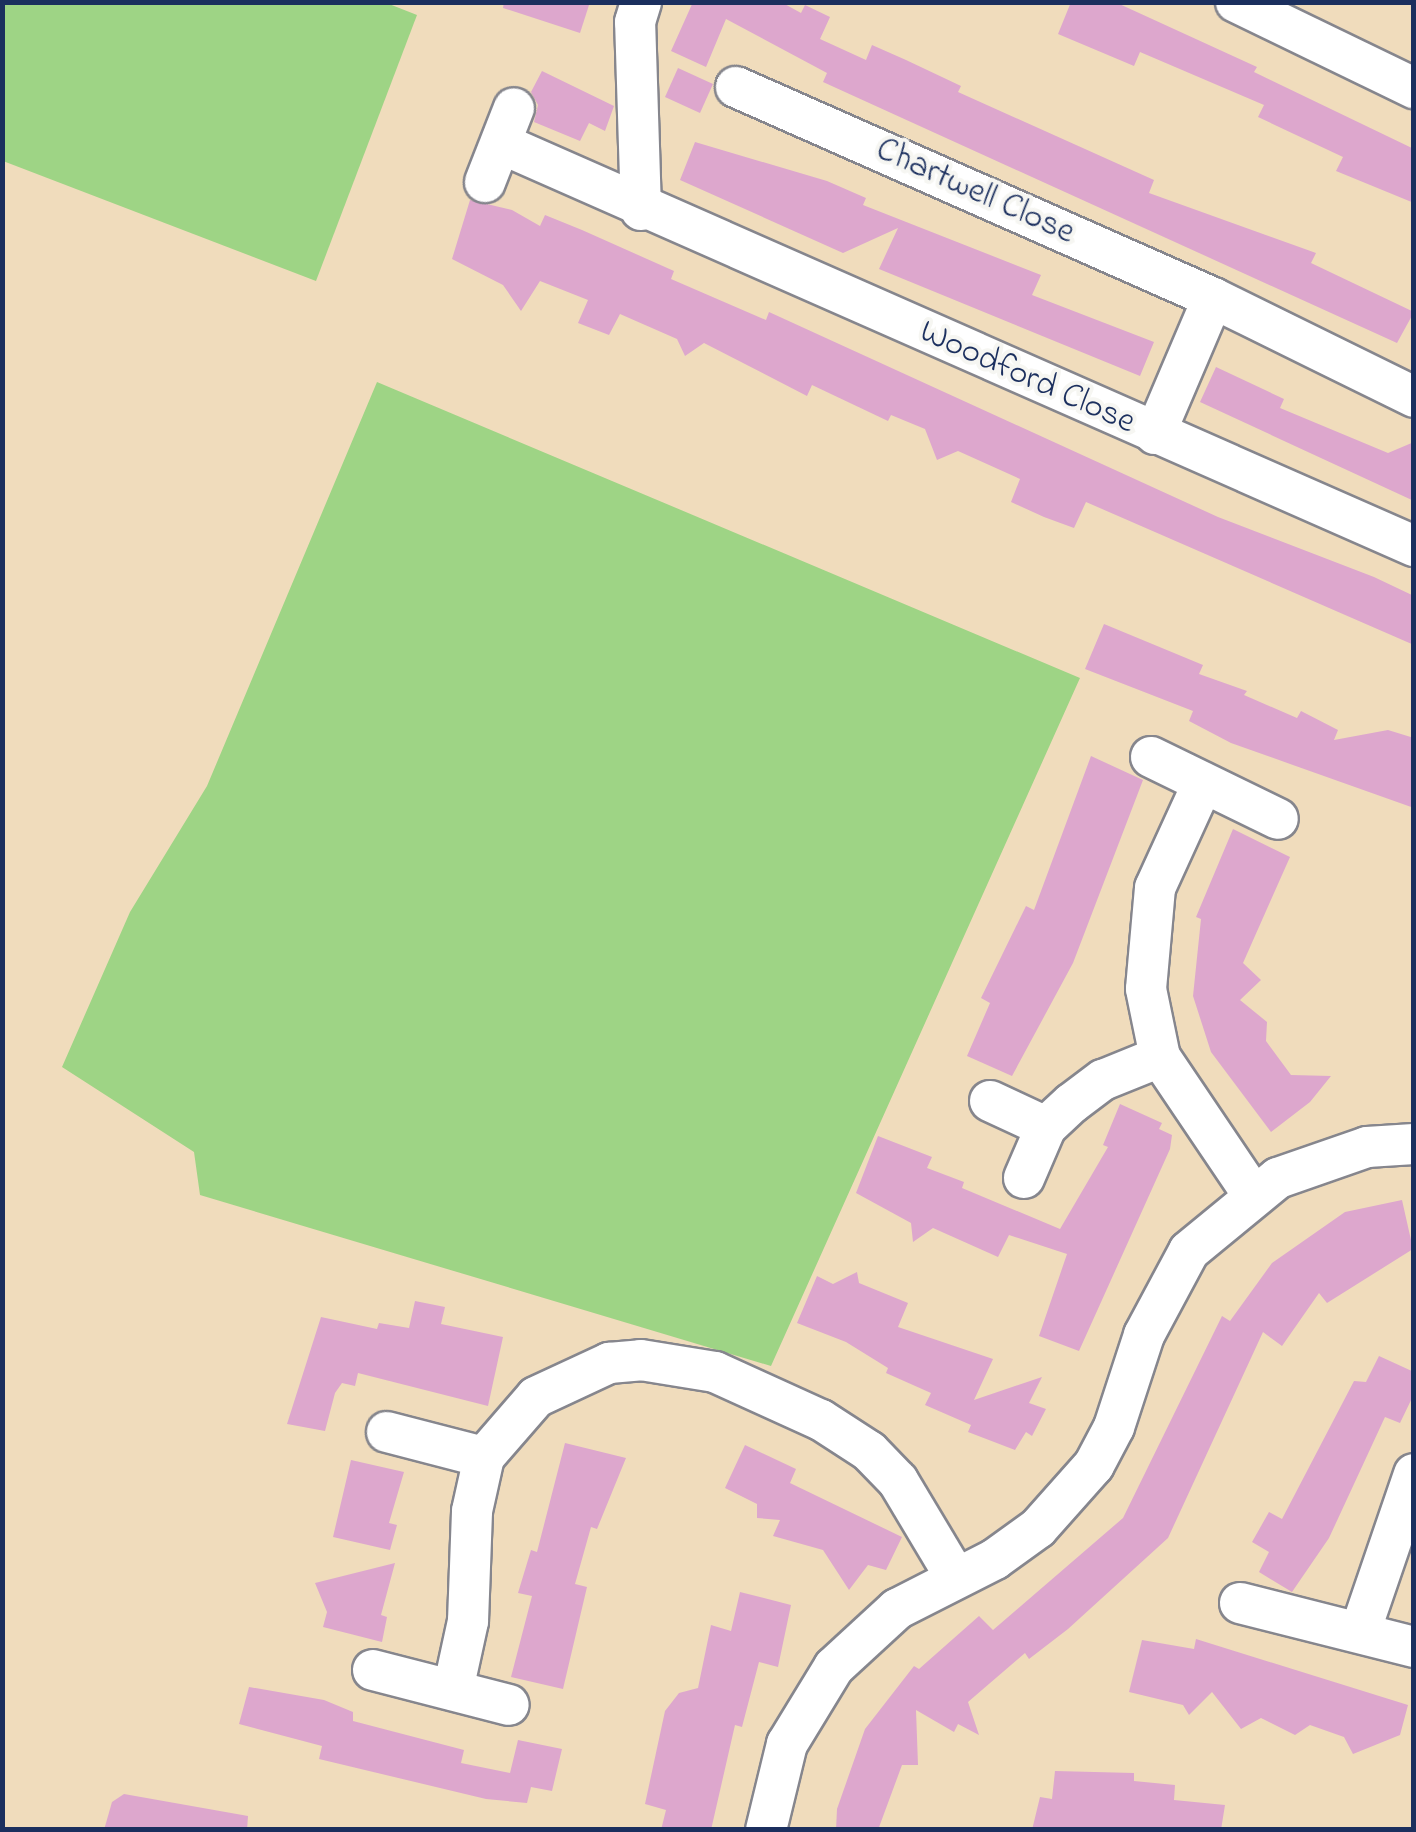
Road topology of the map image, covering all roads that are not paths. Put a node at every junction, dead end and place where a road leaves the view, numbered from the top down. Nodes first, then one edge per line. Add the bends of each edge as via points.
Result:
1 (641, 2) edge
2 (1236, 2) edge
3 (736, 87) dead end
4 (1414, 88) edge
5 (485, 182) dead end
6 (641, 210) junction
7 (1213, 298) junction
8 (1414, 396) edge
9 (1155, 434) junction
10 (1414, 546) edge
11 (1150, 757) dead end
12 (1203, 783) junction
13 (1278, 819) dead end
14 (1160, 1057) junction
15 (990, 1101) dead end
16 (1046, 1127) junction
17 (1414, 1144) edge
18 (1024, 1178) dead end
19 (1253, 1195) junction
20 (387, 1432) dead end
21 (484, 1457) junction
22 (1414, 1474) edge
23 (956, 1578) junction
24 (1240, 1604) dead end
25 (1360, 1632) junction
26 (1414, 1648) edge
27 (373, 1670) dead end
28 (454, 1690) junction
29 (509, 1705) dead end
30 (766, 1830) edge

1 - 6 street via 635,22
2 - 4 street
3 - 7 street, Chartwell Close
5 - 6 street, Woodford Close via 508,126
6 - 9 street, Woodford Close
7 - 8 street, Chartwell Close
7 - 9 street
9 - 10 street, Woodford Close
11 - 12 street
12 - 13 street
12 - 14 street via 1155,888 1148,923 1146,989
14 - 16 street via 1103,1080
14 - 19 street
15 - 16 street
16 - 18 street
17 - 19 street via 1323,1158
19 - 23 street via 1188,1251 1162,1294 1114,1427 1070,1496 1024,1539
20 - 21 street
21 - 23 street via 536,1397 570,1377 641,1360 715,1372 821,1420 869,1452 920,1509
21 - 28 street via 472,1511 468,1621
22 - 25 street
23 - 30 street via 897,1609 834,1667 787,1744
24 - 25 street
25 - 26 street
27 - 28 street
28 - 29 street

